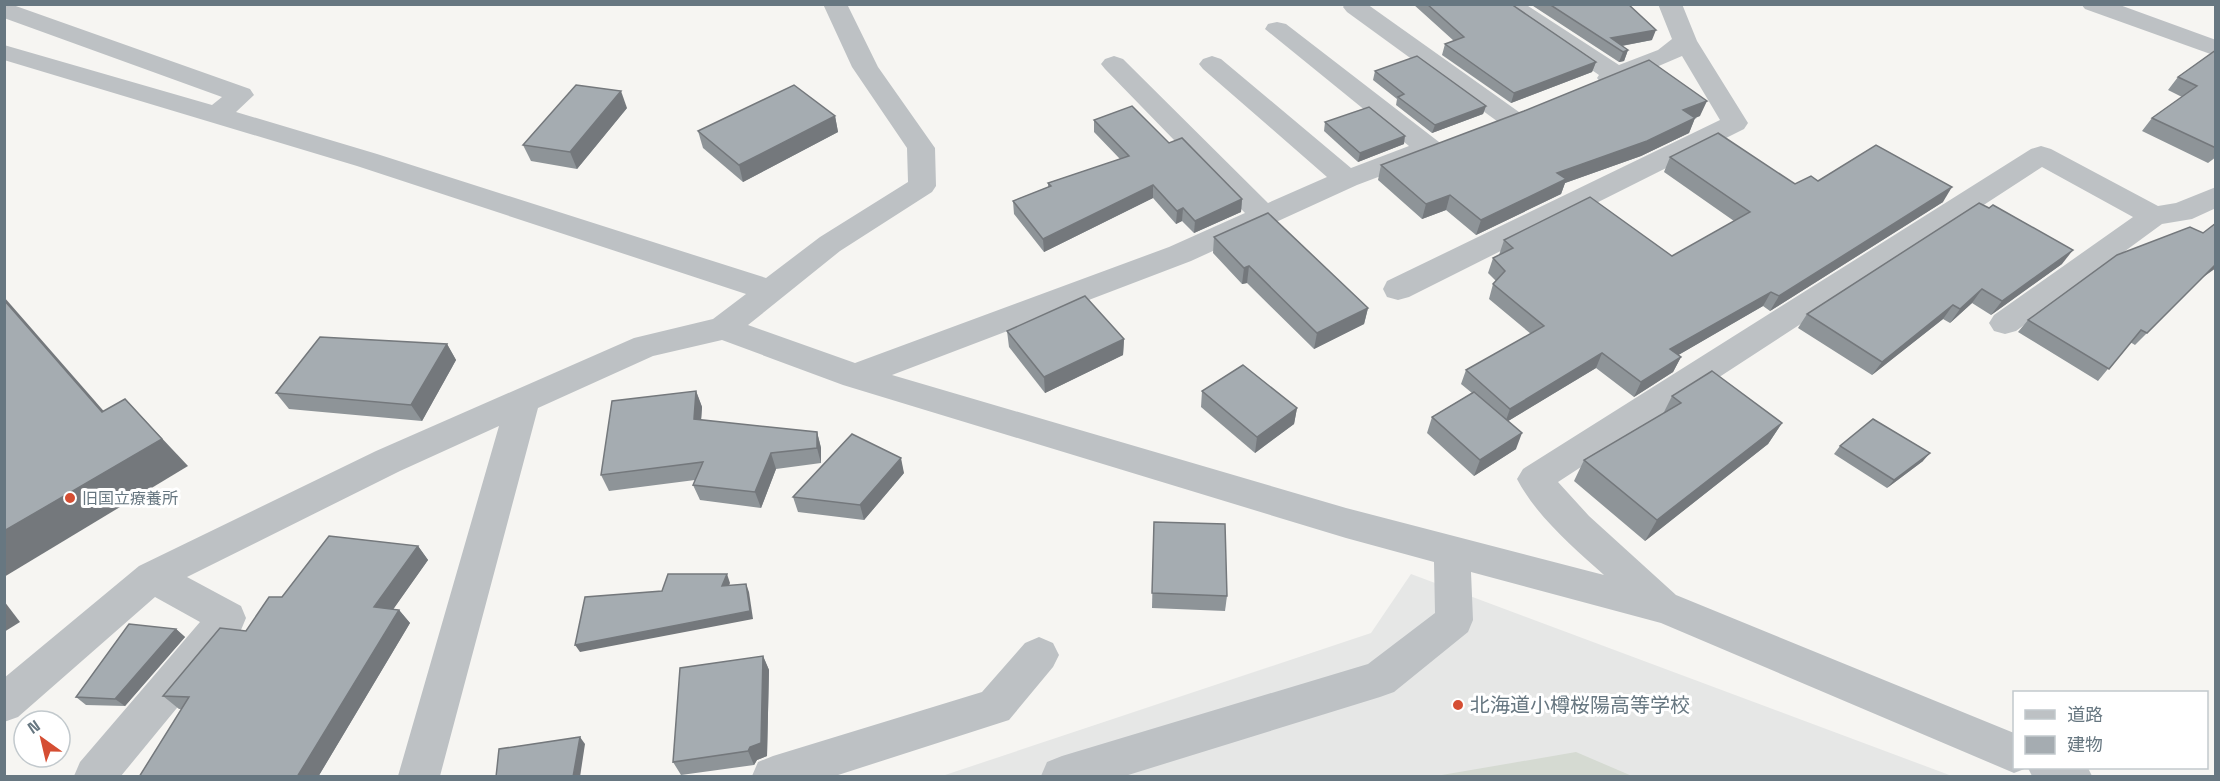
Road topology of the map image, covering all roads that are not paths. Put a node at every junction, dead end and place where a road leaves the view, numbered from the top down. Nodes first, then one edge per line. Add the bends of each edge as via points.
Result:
1 (835, 4) edge
2 (1508, 4) edge
3 (1670, 4) edge
4 (2093, 4) edge
5 (1354, 7) dead end
6 (4, 10) edge
7 (1277, 29) dead end
8 (1685, 41) junction
9 (2216, 49) edge
10 (4, 52) edge
11 (1114, 64) dead end
12 (1212, 64) dead end
13 (1617, 75) junction
14 (1585, 88) edge
15 (216, 115) junction
16 (1480, 129) edge
17 (1347, 179) junction
18 (2216, 196) edge
19 (2154, 216) junction
20 (1265, 217) junction
21 (1398, 289) dead end
22 (769, 290) junction
23 (2005, 323) dead end
24 (723, 328) junction
25 (855, 376) junction
26 (522, 400) junction
27 (1452, 551) junction
28 (152, 578) junction
29 (1667, 608) junction
30 (1039, 655) dead end
31 (4, 704) edge
32 (2013, 753) edge
33 (2051, 769) edge
34 (95, 777) edge
35 (419, 777) edge
36 (773, 777) edge
37 (1062, 777) edge
38 (2071, 777) edge

1 - 22 street via 866,67 921,147 922,186 830,244
2 - 13 street
3 - 8 street
4 - 9 street
5 - 16 street via 1521,113
6 - 15 street via 241,95
7 - 17 street via 1439,144
8 - 13 street via 1666,55
8 - 21 street via 1735,123
10 - 15 street
11 - 20 street
12 - 17 street
13 - 14 street
15 - 22 street
17 - 20 street
18 - 19 street via 2182,212
19 - 23 street
19 - 29 street via 2041,154 1535,479 1576,527
20 - 25 street via 1179,254
22 - 24 street
24 - 25 street
24 - 26 street via 645,346
25 - 27 street
26 - 28 street via 388,461
26 - 35 street
27 - 29 street
27 - 37 street via 1454,620 1380,679
28 - 31 street
28 - 34 street via 227,618
29 - 32 street
30 - 36 street via 995,707
33 - 38 street

